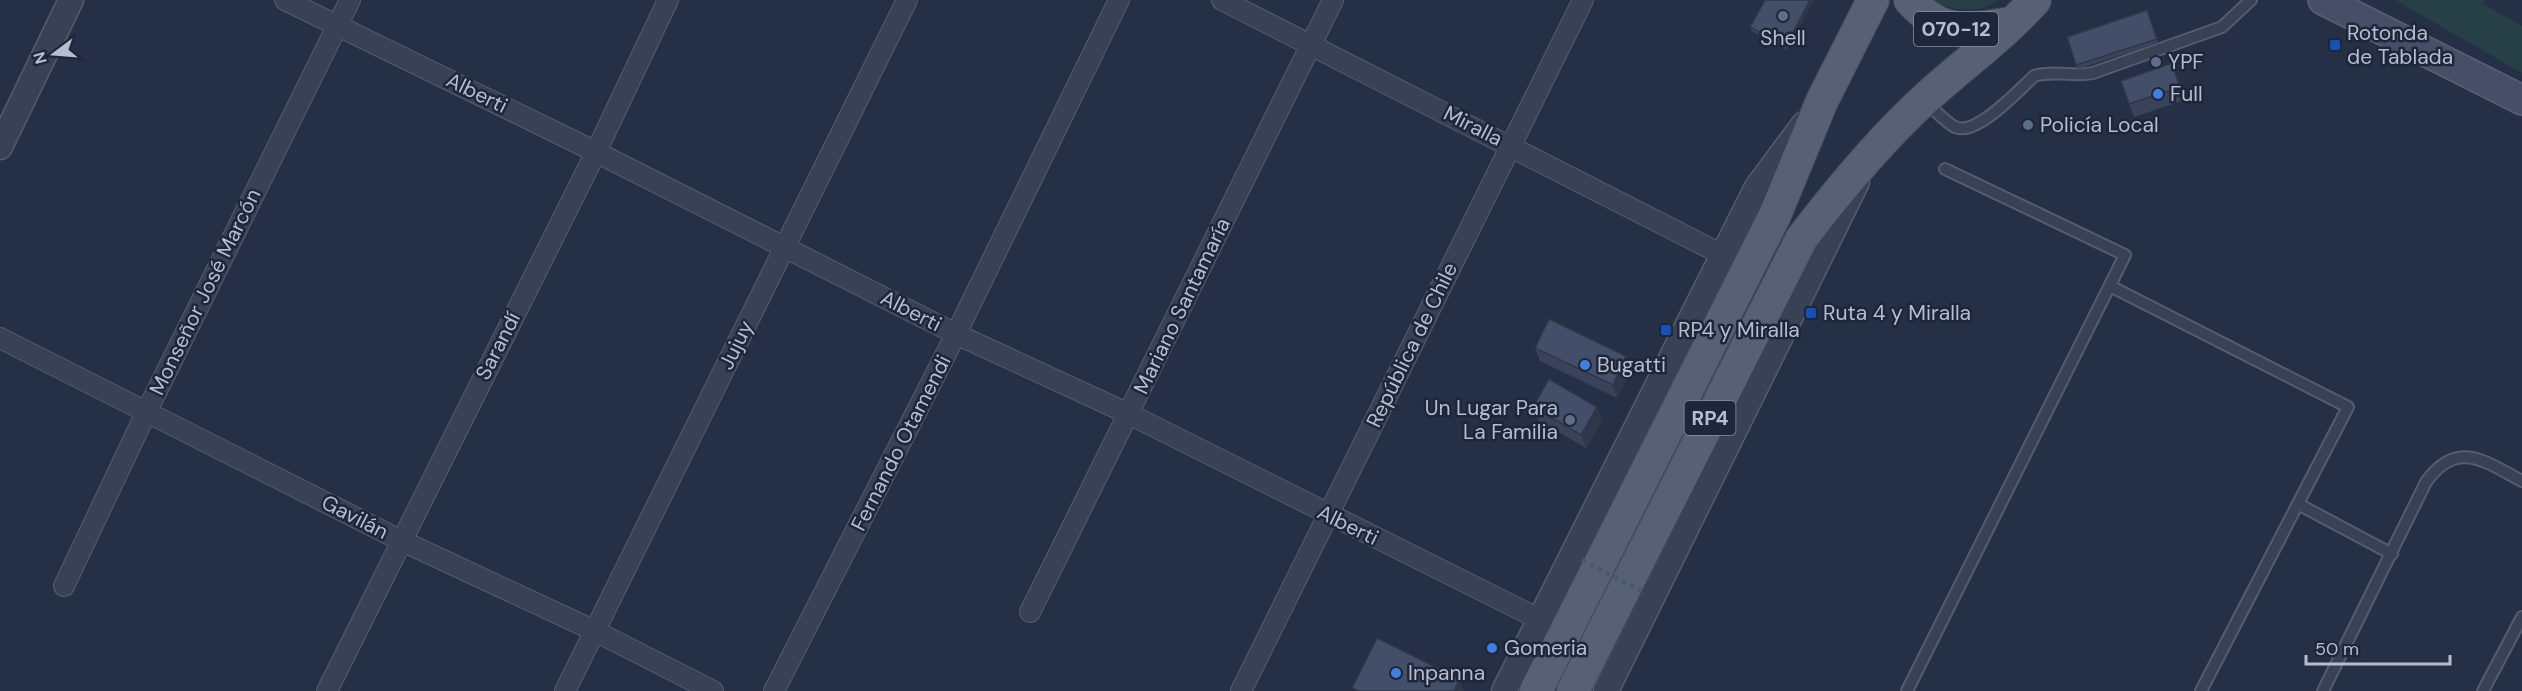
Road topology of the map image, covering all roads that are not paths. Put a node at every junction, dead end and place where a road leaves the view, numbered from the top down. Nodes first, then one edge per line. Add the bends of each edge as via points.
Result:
1 (71, 0) edge
2 (285, 0) edge
3 (350, 0) edge
4 (668, 0) edge
5 (907, 0) edge
6 (1119, 0) edge
7 (1222, 0) edge
8 (1333, 0) edge
9 (1583, 0) edge
10 (1853, 0) edge
11 (1873, 0) edge
12 (1910, 0) edge
13 (2035, 0) edge
14 (2251, 0) edge
15 (2323, 0) edge
16 (2012, 23) junction
17 (338, 25) junction
18 (1312, 44) junction
19 (1826, 93) junction
20 (1924, 100) junction
21 (2522, 100) edge
22 (1511, 145) junction
23 (0, 147) edge
24 (596, 152) junction
25 (1868, 160) junction
26 (1945, 169) dead end
27 (784, 246) junction
28 (1723, 255) junction
29 (2110, 286) junction
30 (956, 334) junction
31 (0, 338) edge
32 (146, 413) junction
33 (1129, 414) junction
34 (2522, 481) edge
35 (2298, 504) junction
36 (1329, 516) junction
37 (400, 540) junction
38 (2392, 554) junction
39 (63, 586) dead end
40 (1030, 612) dead end
41 (2522, 617) edge
42 (1539, 619) junction
43 (595, 631) junction
44 (327, 691) edge
45 (565, 691) edge
46 (713, 691) edge
47 (774, 691) edge
48 (1241, 691) edge
49 (1504, 691) edge
50 (1536, 691) edge
51 (1573, 691) edge
52 (1606, 691) edge
53 (1907, 691) edge
54 (2201, 691) edge
55 (2323, 691) edge
56 (2483, 691) edge

1 - 23 street
2 - 17 street, Alberti
3 - 17 street, Monseñor José Marcón
4 - 24 street, Sarandí
5 - 27 street, Jujuy
6 - 30 street, Fernando Otamendi
7 - 18 street, Miralla
8 - 18 street, Mariano Santamaría
9 - 22 street, República de Chile
10 - 19 main road
11 - 19 main road, RP4
12 - 16 main road, 070-12 via 1938,24 1958,30
13 - 16 main road, RP4
14 - 20 lane via 2222,27 2200,35 2082,75 2034,76 1988,117 1965,129 1955,127
15 - 21 main road
16 - 20 main road, RP4
17 - 24 street, Alberti
17 - 32 street, Monseñor José Marcón
18 - 22 street, Miralla
18 - 33 street, Mariano Santamaría
19 - 28 street via 1757,187
19 - 50 main road, RP4 via 1775,215
20 - 25 main road, RP4
22 - 28 street, Miralla
22 - 36 street, República de Chile
24 - 27 street, Alberti
24 - 37 street, Sarandí
25 - 51 main road, RP4 via 1802,238
25 - 52 street
26 - 29 lane via 2125,255
27 - 30 street, Alberti
27 - 43 street, Jujuy
28 - 42 street
29 - 35 lane via 2348,407
29 - 53 lane
30 - 33 street, Alberti
30 - 47 street, Fernando Otamendi
31 - 32 street, Gavilán
32 - 37 street, Gavilán
32 - 39 street, Monseñor José Marcón
33 - 36 street, Alberti
33 - 40 street, Mariano Santamaría
34 - 38 lane via 2481,459 2466,456 2446,462 2426,482
35 - 38 lane
35 - 54 lane
36 - 42 street, Alberti
36 - 48 street, República de Chile
37 - 43 street, Gavilán
37 - 44 street, Sarandí
38 - 55 lane
41 - 56 lane
42 - 49 street
43 - 45 street, Jujuy
43 - 46 street, Gavilán

